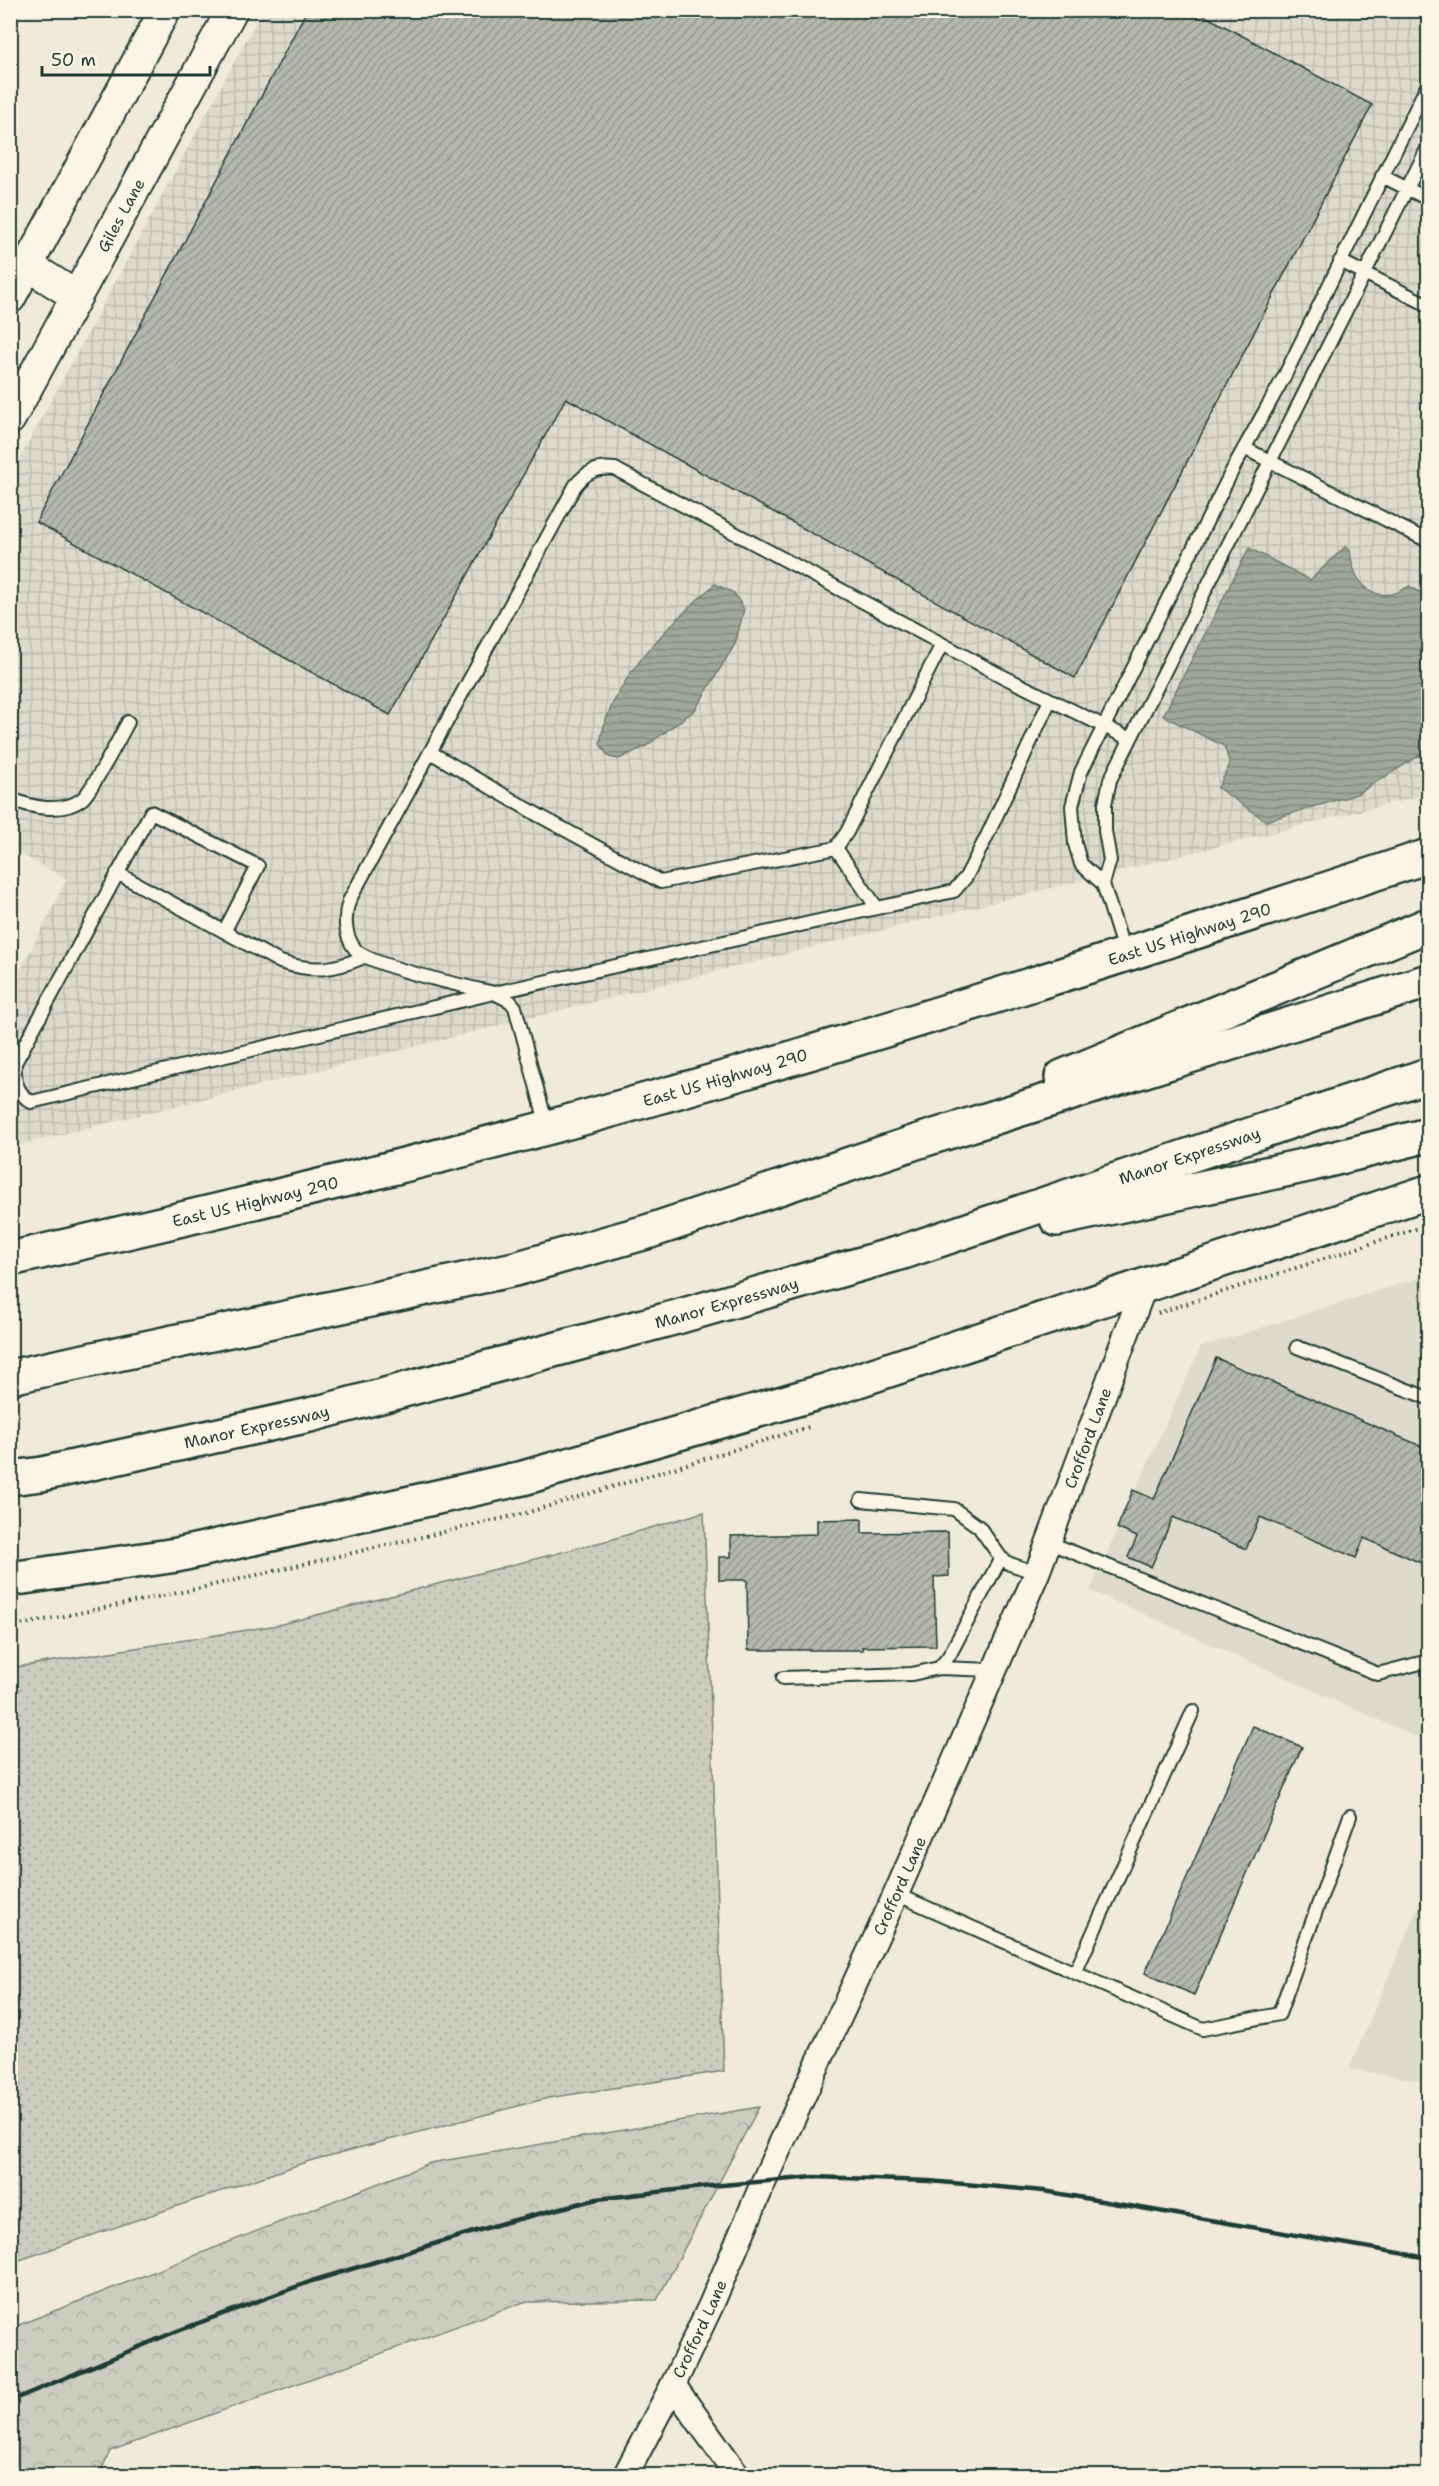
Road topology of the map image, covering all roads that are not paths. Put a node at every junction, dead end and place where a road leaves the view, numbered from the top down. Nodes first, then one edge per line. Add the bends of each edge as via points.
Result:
1 (165, 10) edge
2 (232, 10) edge
3 (1428, 84) edge
4 (1428, 147) edge
5 (1382, 176) junction
6 (1408, 189) junction
7 (1428, 199) edge
8 (1340, 261) junction
9 (21, 262) junction
10 (1365, 274) junction
11 (76, 296) junction
12 (10, 298) edge
13 (1428, 305) edge
14 (10, 419) edge
15 (1244, 448) junction
16 (1271, 461) junction
17 (1428, 541) edge
18 (942, 644) junction
19 (1050, 700) junction
20 (128, 722) dead end
21 (1103, 725) junction
22 (1130, 739) junction
23 (430, 752) junction
24 (10, 798) edge
25 (836, 848) junction
26 (1428, 856) edge
27 (117, 873) junction
28 (1103, 884) junction
29 (877, 908) junction
30 (1428, 924) edge
31 (225, 930) junction
32 (1126, 955) junction
33 (364, 957) junction
34 (1428, 981) edge
35 (495, 993) junction
36 (1428, 1075) edge
37 (548, 1127) junction
38 (1428, 1135) edge
39 (916, 1142) junction
40 (1428, 1192) edge
41 (903, 1252) junction
42 (10, 1259) edge
43 (1145, 1284) junction
44 (1297, 1347) dead end
45 (10, 1377) edge
46 (1428, 1398) edge
47 (10, 1478) edge
48 (861, 1500) dead end
49 (1050, 1543) junction
50 (1001, 1558) junction
51 (1036, 1574) junction
52 (10, 1579) edge
53 (1428, 1660) edge
54 (939, 1668) junction
55 (994, 1670) junction
56 (783, 1678) dead end
57 (1193, 1711) dead end
58 (1350, 1816) dead end
59 (896, 1894) junction
60 (1075, 1973) junction
61 (674, 2385) junction
62 (625, 2475) edge
63 (738, 2475) edge

1 - 9 street
2 - 11 street, Giles Lane
3 - 5 lane
4 - 6 lane
5 - 6 lane
5 - 8 lane
6 - 7 lane
6 - 10 lane
8 - 10 lane
8 - 15 lane via 1284,377
9 - 11 street
9 - 12 street
10 - 13 lane
10 - 16 lane
11 - 14 street, Giles Lane
15 - 16 lane
15 - 21 lane
16 - 17 lane
16 - 22 lane
18 - 19 lane
18 - 23 lane via 615,468 602,467 582,476 575,486
18 - 25 lane
19 - 21 lane
19 - 29 lane via 986,838 960,884 954,891
20 - 24 lane via 83,798 65,807 41,807
21 - 22 lane
21 - 28 lane via 1076,788 1072,824 1081,864
22 - 28 lane via 1110,780 1105,804 1110,861
23 - 25 lane via 661,882
23 - 33 lane via 349,901 345,916 349,939
25 - 29 lane
26 - 32 main road, East US Highway 290
27 - 31 lane
27 - 31 lane via 151,812 258,866
27 - 35 lane via 15,1063 14,1081 31,1102
28 - 32 lane
29 - 35 lane
30 - 39 main road via 1137,1044
31 - 33 lane via 280,962 307,970 342,966
32 - 37 main road, East US Highway 290
33 - 35 lane
34 - 39 main road
35 - 37 lane via 515,1007
36 - 41 main road, Manor Expressway
37 - 42 main road, East US Highway 290 via 301,1192
38 - 41 main road via 1312,1164
39 - 45 main road via 650,1231 515,1269
40 - 43 main road
41 - 47 main road, Manor Expressway via 310,1415
43 - 49 street, Crofford Lane
43 - 52 main road via 828,1390 523,1478 177,1554
44 - 46 lane
48 - 50 lane via 954,1509 979,1527
49 - 51 street, Crofford Lane
49 - 53 lane via 1378,1674
50 - 51 lane
50 - 54 lane
51 - 55 street, Crofford Lane
54 - 55 lane
54 - 56 lane via 912,1674
55 - 59 street, Crofford Lane
57 - 60 lane
58 - 60 lane via 1280,2014 1203,2029
59 - 60 lane
59 - 61 street, Crofford Lane
61 - 62 street, Crofford Lane
61 - 63 street

